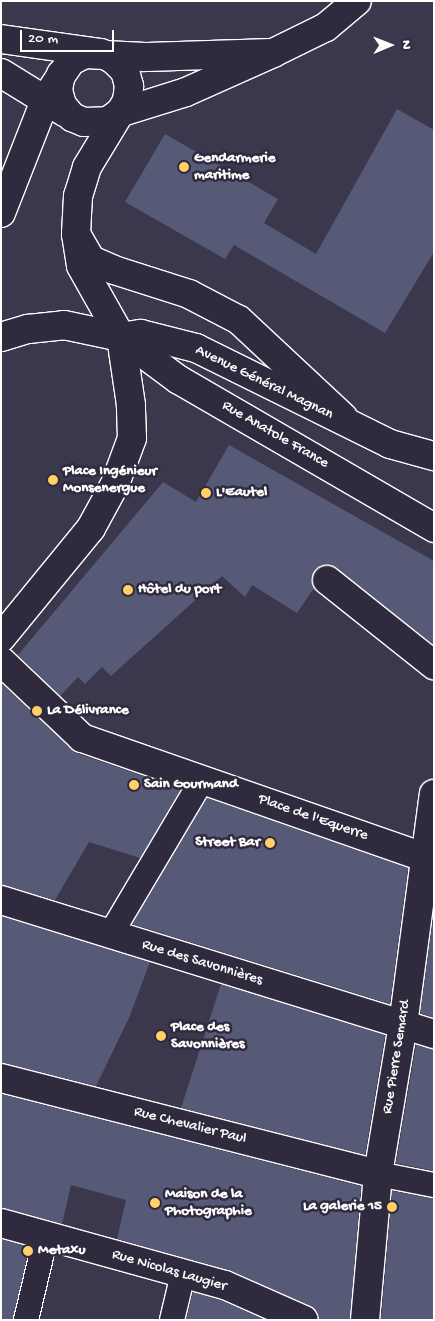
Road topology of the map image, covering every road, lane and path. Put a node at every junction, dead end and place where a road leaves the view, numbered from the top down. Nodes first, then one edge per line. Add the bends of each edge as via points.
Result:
1 (357, 1) edge
2 (1, 39) edge
3 (273, 52) junction
4 (101, 53) junction
5 (1, 73) edge
6 (61, 74) junction
7 (46, 98) junction
8 (118, 113) junction
9 (72, 117) junction
10 (1, 213) edge
11 (76, 234) junction
12 (1, 337) edge
13 (121, 337) junction
14 (351, 425) junction
15 (434, 456) edge
16 (434, 528) edge
17 (327, 580) dead end
18 (1, 638) edge
19 (1, 661) edge
20 (434, 665) edge
21 (202, 780) junction
22 (434, 794) edge
23 (424, 857) junction
24 (1, 900) edge
25 (110, 935) junction
26 (403, 1025) junction
27 (434, 1034) edge
28 (1, 1078) edge
29 (378, 1174) junction
30 (434, 1185) edge
31 (1, 1223) edge
32 (46, 1236) junction
33 (183, 1274) junction
34 (26, 1320) edge
35 (172, 1320) edge
36 (304, 1320) edge
37 (366, 1320) edge

1 - 3 street via 326,27
2 - 4 street
3 - 4 street via 145,57
3 - 8 street via 186,92
4 - 6 street via 84,54 71,61
4 - 8 street via 125,71 129,86 127,101
5 - 7 street
6 - 7 street
6 - 9 street via 58,90 62,105
7 - 9 street
7 - 10 street
8 - 9 street via 96,124
8 - 11 street via 83,178 78,196
11 - 13 street via 81,266
11 - 14 street via 91,260 189,294 239,320
12 - 13 street, Avenue Général Magnan via 28,329 64,325
13 - 14 street, Avenue Général Magnan via 141,334 196,348
13 - 16 street, Rue Anatole France via 179,380
13 - 18 street via 132,438 114,484 91,528
14 - 15 street, Avenue Général Magnan via 390,444
17 - 20 street
19 - 21 street, Place de l'Equerre via 82,738
21 - 23 street, Place de l'Equerre
21 - 25 street
22 - 23 street, Rue Pierre Semard
23 - 26 street, Rue Pierre Semard
24 - 25 street, Rue des Savonnières
25 - 26 street, Rue des Savonnières
26 - 27 street, Rue des Savonnières
26 - 29 street, Rue Pierre Semard
28 - 29 street, Rue Chevalier Paul
29 - 30 street
29 - 37 street, Rue Pierre Semard
31 - 32 street, Rue Nicolas Laugier
32 - 33 street, Rue Nicolas Laugier
32 - 34 street
33 - 35 street
33 - 36 street, Rue Nicolas Laugier via 225,1285

